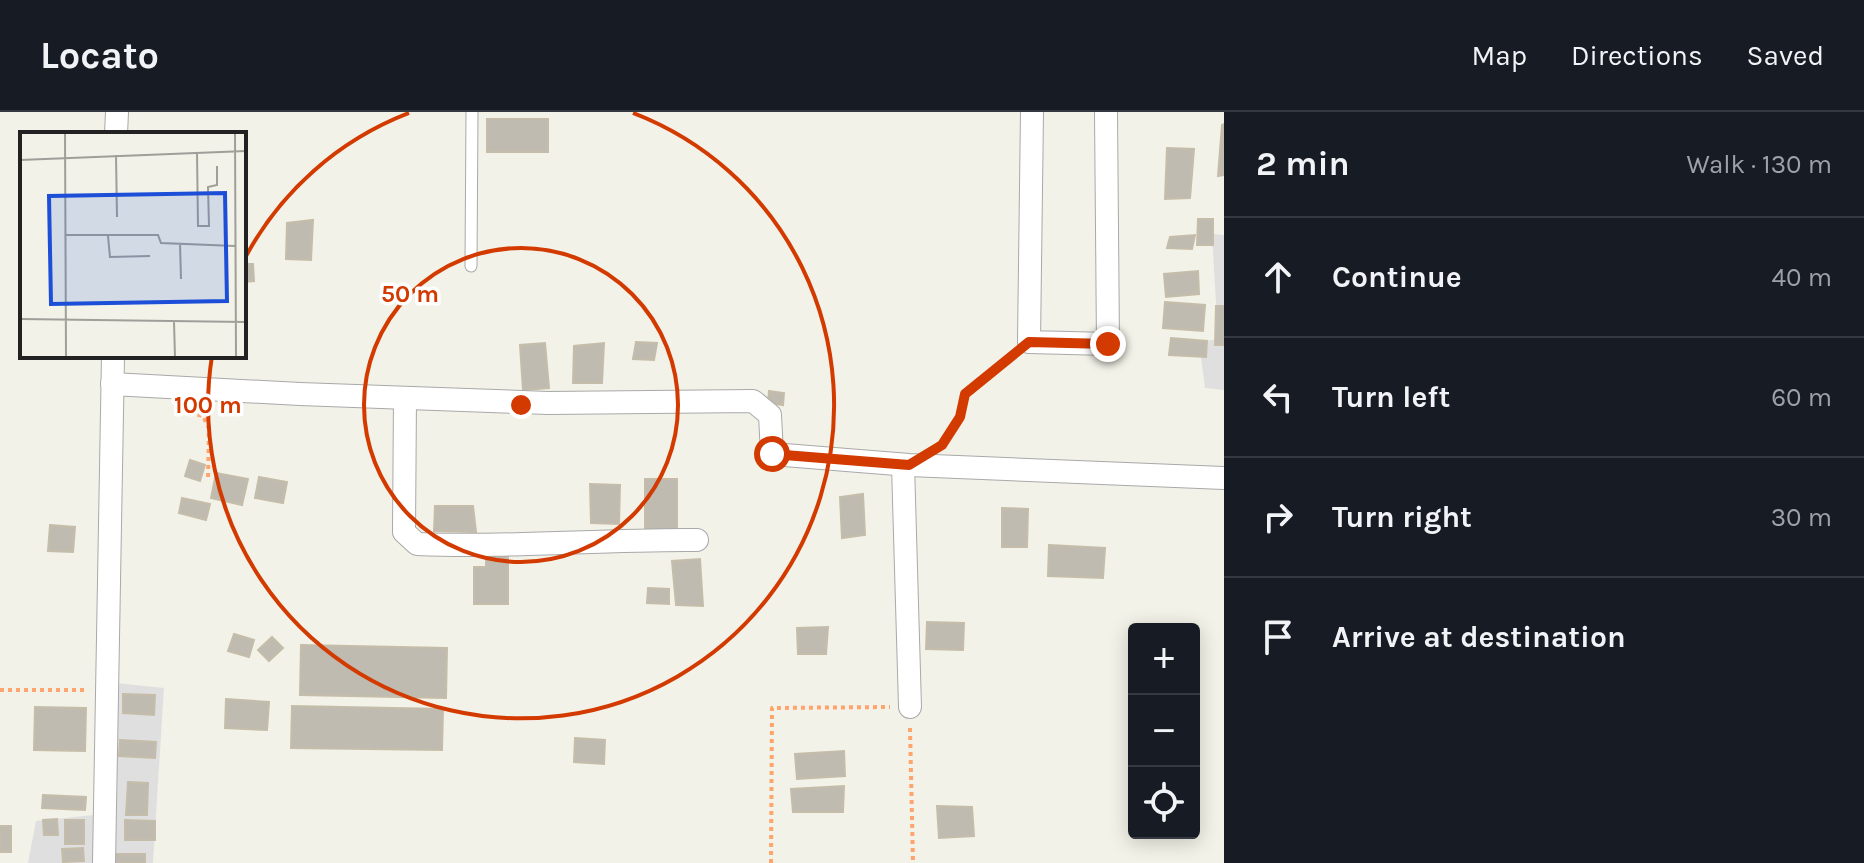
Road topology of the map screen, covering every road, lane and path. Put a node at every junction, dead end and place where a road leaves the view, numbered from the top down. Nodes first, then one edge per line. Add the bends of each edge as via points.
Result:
1 (117, 112) edge
2 (472, 112) edge
3 (1032, 112) edge
4 (1106, 112) edge
5 (116, 132) edge
6 (471, 266) dead end
7 (1029, 342) junction
8 (113, 358) edge
9 (112, 384) junction
10 (405, 398) junction
11 (175, 410) dead end
12 (906, 465) junction
13 (1224, 478) edge
14 (208, 481) dead end
15 (697, 540) dead end
16 (0, 690) edge
17 (107, 690) junction
18 (910, 707) junction
19 (104, 863) edge
20 (771, 863) edge
21 (913, 863) edge

1 - 5 street
2 - 6 lane
3 - 7 street
4 - 7 street via 1108,344
7 - 12 path via 965,394 960,417 942,445
8 - 9 street
9 - 10 street
9 - 17 street
10 - 12 street via 753,401 770,415 772,454
10 - 15 street via 404,532 417,544
11 - 14 path via 203,416 209,428
12 - 13 street
12 - 18 street
16 - 17 path
17 - 19 street
18 - 20 path via 772,708
18 - 21 path

